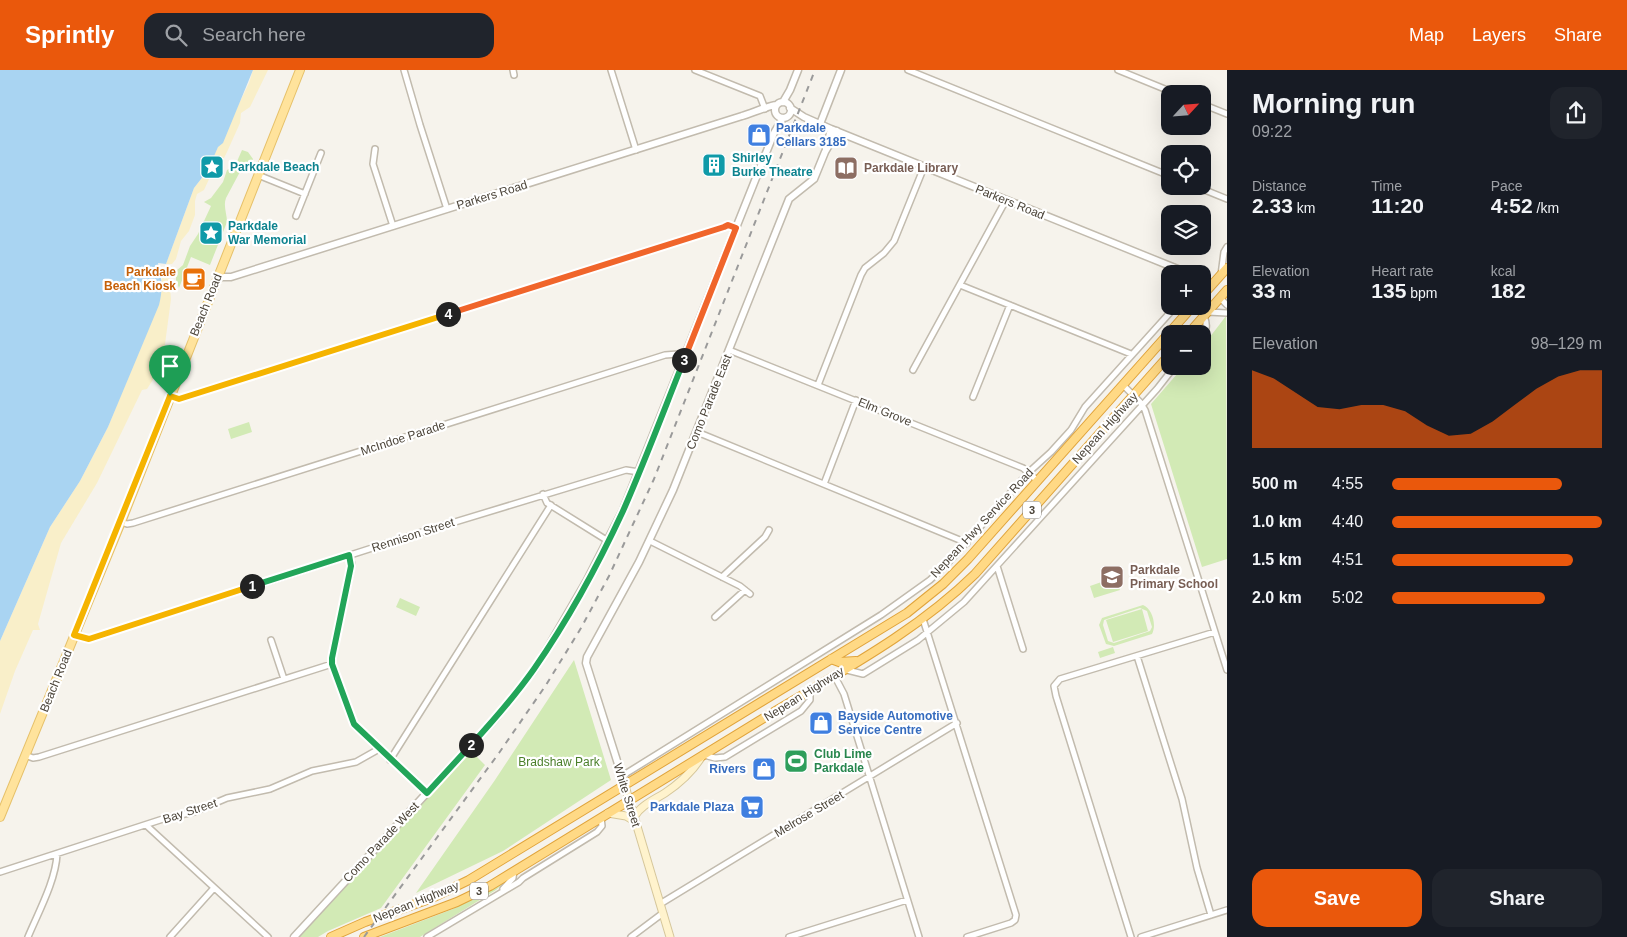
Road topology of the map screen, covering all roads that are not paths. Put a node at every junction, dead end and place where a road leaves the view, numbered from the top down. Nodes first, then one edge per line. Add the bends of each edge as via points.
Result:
1 (300, 70) edge
2 (404, 70) edge
3 (611, 70) edge
4 (695, 70) edge
5 (798, 70) edge
6 (841, 70) edge
7 (908, 70) edge
8 (1118, 70) edge
9 (1161, 87) edge
10 (785, 105) junction
11 (1211, 108) edge
12 (766, 109) junction
13 (1227, 114) edge
14 (781, 115) junction
15 (804, 117) junction
16 (820, 124) junction
17 (834, 130) junction
18 (375, 149) dead end
19 (636, 150) junction
20 (321, 153) dead end
21 (924, 167) junction
22 (1161, 172) edge
23 (258, 175) junction
24 (1211, 192) edge
25 (304, 194) junction
26 (1227, 199) edge
27 (1006, 200) junction
28 (446, 209) junction
29 (296, 216) dead end
30 (393, 226) junction
31 (736, 228) junction
32 (1227, 248) edge
33 (1168, 265) edge
34 (1227, 268) edge
35 (1220, 275) junction
36 (217, 277) junction
37 (1211, 282) edge
38 (960, 285) junction
39 (1211, 290) edge
40 (1227, 290) edge
41 (1220, 298) junction
42 (1010, 305) junction
43 (1227, 305) edge
44 (1211, 308) edge
45 (1227, 313) edge
46 (1211, 314) edge
47 (1168, 315) edge
48 (1185, 315) edge
49 (1205, 315) edge
50 (1196, 325) edge
51 (729, 350) junction
52 (1131, 354) junction
53 (685, 357) junction
54 (1161, 364) edge
55 (913, 370) dead end
56 (1167, 375) edge
57 (818, 385) junction
58 (1123, 385) junction
59 (1134, 395) junction
60 (170, 396) junction
61 (973, 397) dead end
62 (856, 400) junction
63 (1142, 405) junction
64 (697, 432) junction
65 (639, 472) junction
66 (1030, 472) junction
67 (1038, 481) junction
68 (824, 484) junction
69 (543, 494) junction
70 (551, 505) junction
71 (121, 522) junction
72 (769, 530) dead end
73 (608, 541) junction
74 (650, 541) junction
75 (967, 543) junction
76 (349, 555) junction
77 (997, 566) junction
78 (722, 577) junction
79 (745, 590) junction
80 (750, 594) dead end
81 (715, 617) dead end
82 (923, 619) junction
83 (928, 631) junction
84 (1215, 632) junction
85 (74, 635) junction
86 (271, 640) dead end
87 (1023, 649) dead end
88 (825, 650) junction
89 (589, 653) joint
90 (1137, 656) junction
91 (831, 659) junction
92 (858, 660) junction
93 (332, 664) junction
94 (844, 669) junction
95 (1227, 670) edge
96 (812, 672) junction
97 (834, 676) junction
98 (284, 679) junction
99 (810, 690) junction
100 (957, 723) junction
101 (379, 749) junction
102 (25, 755) junction
103 (703, 755) junction
104 (390, 760) junction
105 (665, 761) junction
106 (673, 774) junction
107 (622, 776) junction
108 (869, 777) junction
109 (625, 786) junction
110 (427, 793) junction
111 (629, 801) junction
112 (608, 813) junction
113 (0, 817) edge
114 (601, 818) junction
115 (635, 819) junction
116 (146, 825) junction
117 (57, 854) junction
118 (514, 871) junction
119 (0, 872) edge
120 (214, 888) junction
121 (501, 891) junction
122 (907, 900) junction
123 (660, 904) junction
124 (1226, 912) edge
125 (663, 913) junction
126 (1211, 915) junction
127 (28, 937) edge
128 (170, 937) edge
129 (268, 937) edge
130 (294, 937) edge
131 (331, 937) edge
132 (364, 937) edge
133 (427, 937) edge
134 (632, 937) edge
135 (670, 937) edge
136 (789, 937) edge
137 (919, 937) edge
138 (967, 937) edge
139 (1131, 937) edge
140 (1141, 937) edge

1 - 23 main road, Beach Road
2 - 28 street
3 - 19 street
4 - 12 street via 760,96
5 - 10 street
6 - 16 street
7 - 22 street
8 - 9 street
10 - 12 street, Parkers Road via 771,105
10 - 14 street
10 - 14 street
10 - 15 street, Parkers Road
11 - 13 street
12 - 14 street, Parkers Road
12 - 19 street, Parkers Road
14 - 15 street, Parkers Road
14 - 31 street, Como Parade West
15 - 16 street, Parkers Road
16 - 17 street, Parkers Road
17 - 21 street, Parkers Road
17 - 51 street, Como Parade East via 814,179 789,200
18 - 30 street via 374,164
19 - 28 street, Parkers Road
20 - 25 street
21 - 27 street, Parkers Road
21 - 57 street via 894,241 861,275
23 - 25 street
23 - 36 main road, Beach Road
24 - 26 street
25 - 29 street
27 - 33 street, Parkers Road
27 - 38 street
28 - 30 street, Parkers Road
30 - 36 street, Parkers Road via 231,277
31 - 53 street, Como Parade West
31 - 60 street via 728,225 179,399
32 - 35 street
34 - 35 highway
35 - 37 highway
36 - 60 main road, Beach Road
38 - 42 street
38 - 55 street
39 - 41 highway
40 - 41 highway
41 - 43 street
41 - 44 highway
42 - 52 street
42 - 61 street
45 - 46 street
47 - 52 street, Nepean Hwy Service Road
48 - 58 highway, Nepean Highway / 3
49 - 50 highway
51 - 57 street, Elm Grove
51 - 64 street, Como Parade East
52 - 66 street, Nepean Hwy Service Road via 1084,407 1071,430
53 - 65 street, Como Parade West
53 - 71 street, McIndoe Parade via 673,353 664,355 133,523
54 - 59 highway, Nepean Highway / 3
56 - 63 street
57 - 62 street, Elm Grove
58 - 59 street
58 - 67 highway, Nepean Highway / 3
59 - 63 street
59 - 82 highway, Nepean Highway / 3 via 975,574
60 - 71 main road, Beach Road
62 - 66 street, Elm Grove
62 - 68 street
63 - 77 street
63 - 84 street
64 - 68 street
64 - 74 street, Como Parade East
65 - 69 street, Rennison Street via 626,470
65 - 73 street, Como Parade West
66 - 67 street, Elm Grove
66 - 75 street, Nepean Hwy Service Road
67 - 91 highway, Nepean Highway / 3 via 943,584 902,616
68 - 75 street
69 - 70 street
69 - 76 street, Rennison Street
70 - 73 street
70 - 104 street
71 - 85 main road, Beach Road
72 - 78 street
73 - 110 street, Como Parade West via 534,670 495,719
74 - 78 street
74 - 89 street, Como Parade East
75 - 88 street, Nepean Hwy Service Road via 922,586
76 - 85 street, Rennison Street via 89,639
76 - 93 street via 352,564
77 - 83 street via 964,602
77 - 87 street
78 - 79 street
79 - 80 street
79 - 81 street
82 - 83 street
82 - 92 highway, Nepean Highway / 3
83 - 94 street via 863,674
83 - 100 street
84 - 90 street
84 - 95 street
85 - 102 main road, Beach Road
86 - 98 street
88 - 91 street, Nepean Highway
88 - 107 street, Nepean Hwy Service Road
89 - 107 street, White Street via 586,664
90 - 126 street via 1182,799 1196,868
90 - 139 street via 1060,680 1054,688
91 - 92 highway via 839,662
91 - 96 highway, Nepean Highway / 3
92 - 94 highway, Nepean Highway / 3
93 - 98 street
93 - 101 street via 351,721
94 - 97 highway, Nepean Highway / 3
96 - 97 highway
96 - 105 highway, Nepean Highway / 3
97 - 99 highway, Nepean Highway / 3
97 - 108 street via 844,694
98 - 102 street via 39,758
99 - 103 highway, Nepean Highway / 3
99 - 103 street via 810,700 801,710 725,757
100 - 108 street, Melrose Street
100 - 138 street via 1016,912 1012,923
101 - 104 street
101 - 116 street, Bay Street via 356,762 308,772 270,789 228,798 197,811
102 - 113 main road, Beach Road
103 - 106 highway, Nepean Highway / 3
103 - 115 main road via 694,768 668,791 641,808
104 - 110 street
105 - 106 highway
105 - 109 highway, Nepean Highway / 3
106 - 111 highway, Nepean Highway / 3
107 - 109 street, White Street
108 - 122 street
108 - 123 street, Melrose Street
109 - 111 main road, White Street
109 - 131 highway, Nepean Highway / 3 via 469,880 432,898
110 - 130 street, Como Parade West
111 - 112 highway, Nepean Highway / 3
111 - 115 main road, White Street
112 - 114 highway, Nepean Highway / 3
112 - 115 main road
114 - 118 highway, Nepean Highway / 3
114 - 121 street via 602,826 597,832
115 - 123 main road, White Street
116 - 117 street, Bay Street
116 - 120 street
117 - 119 street, Bay Street
117 - 127 street via 51,882
118 - 121 street via 514,878
118 - 132 highway, Nepean Highway / 3 via 457,902
120 - 128 street
120 - 129 street
121 - 133 street
122 - 136 street
122 - 137 street
123 - 125 main road, White Street
124 - 126 street
125 - 134 street
125 - 135 main road, White Street
126 - 140 street

